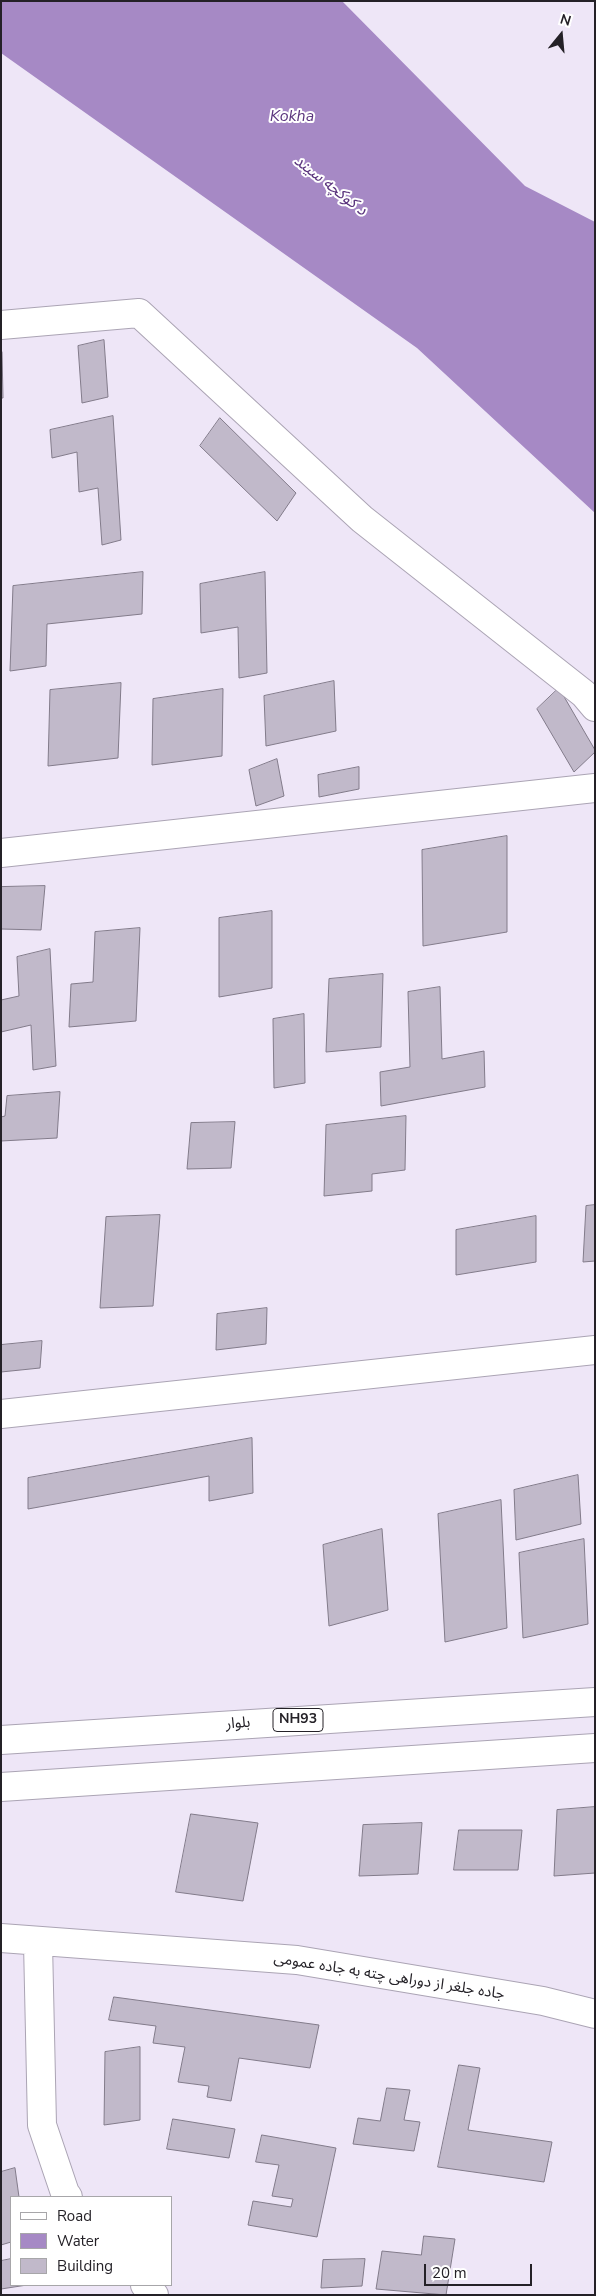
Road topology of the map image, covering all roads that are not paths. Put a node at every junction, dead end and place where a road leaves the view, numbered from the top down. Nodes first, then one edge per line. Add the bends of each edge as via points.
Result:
1 (1, 325) edge
2 (595, 707) edge
3 (595, 788) edge
4 (1, 853) edge
5 (595, 1350) edge
6 (1, 1414) edge
7 (595, 1702) edge
8 (1, 1740) edge
9 (595, 1748) edge
10 (1, 1787) edge
11 (1, 1938) edge
12 (38, 1942) junction
13 (595, 2014) edge
14 (67, 2196) edge

1 - 2 street via 139,313 362,519 584,694
3 - 4 street
5 - 6 street
7 - 8 street, بلوار / NH93
9 - 10 street
11 - 12 street, جاده جلغر از دوراهی چته به جاده عمومی
12 - 13 street, جاده جلغر از دوراهی چته به جاده عمومی via 297,1960 543,2001
12 - 14 street via 42,2125

